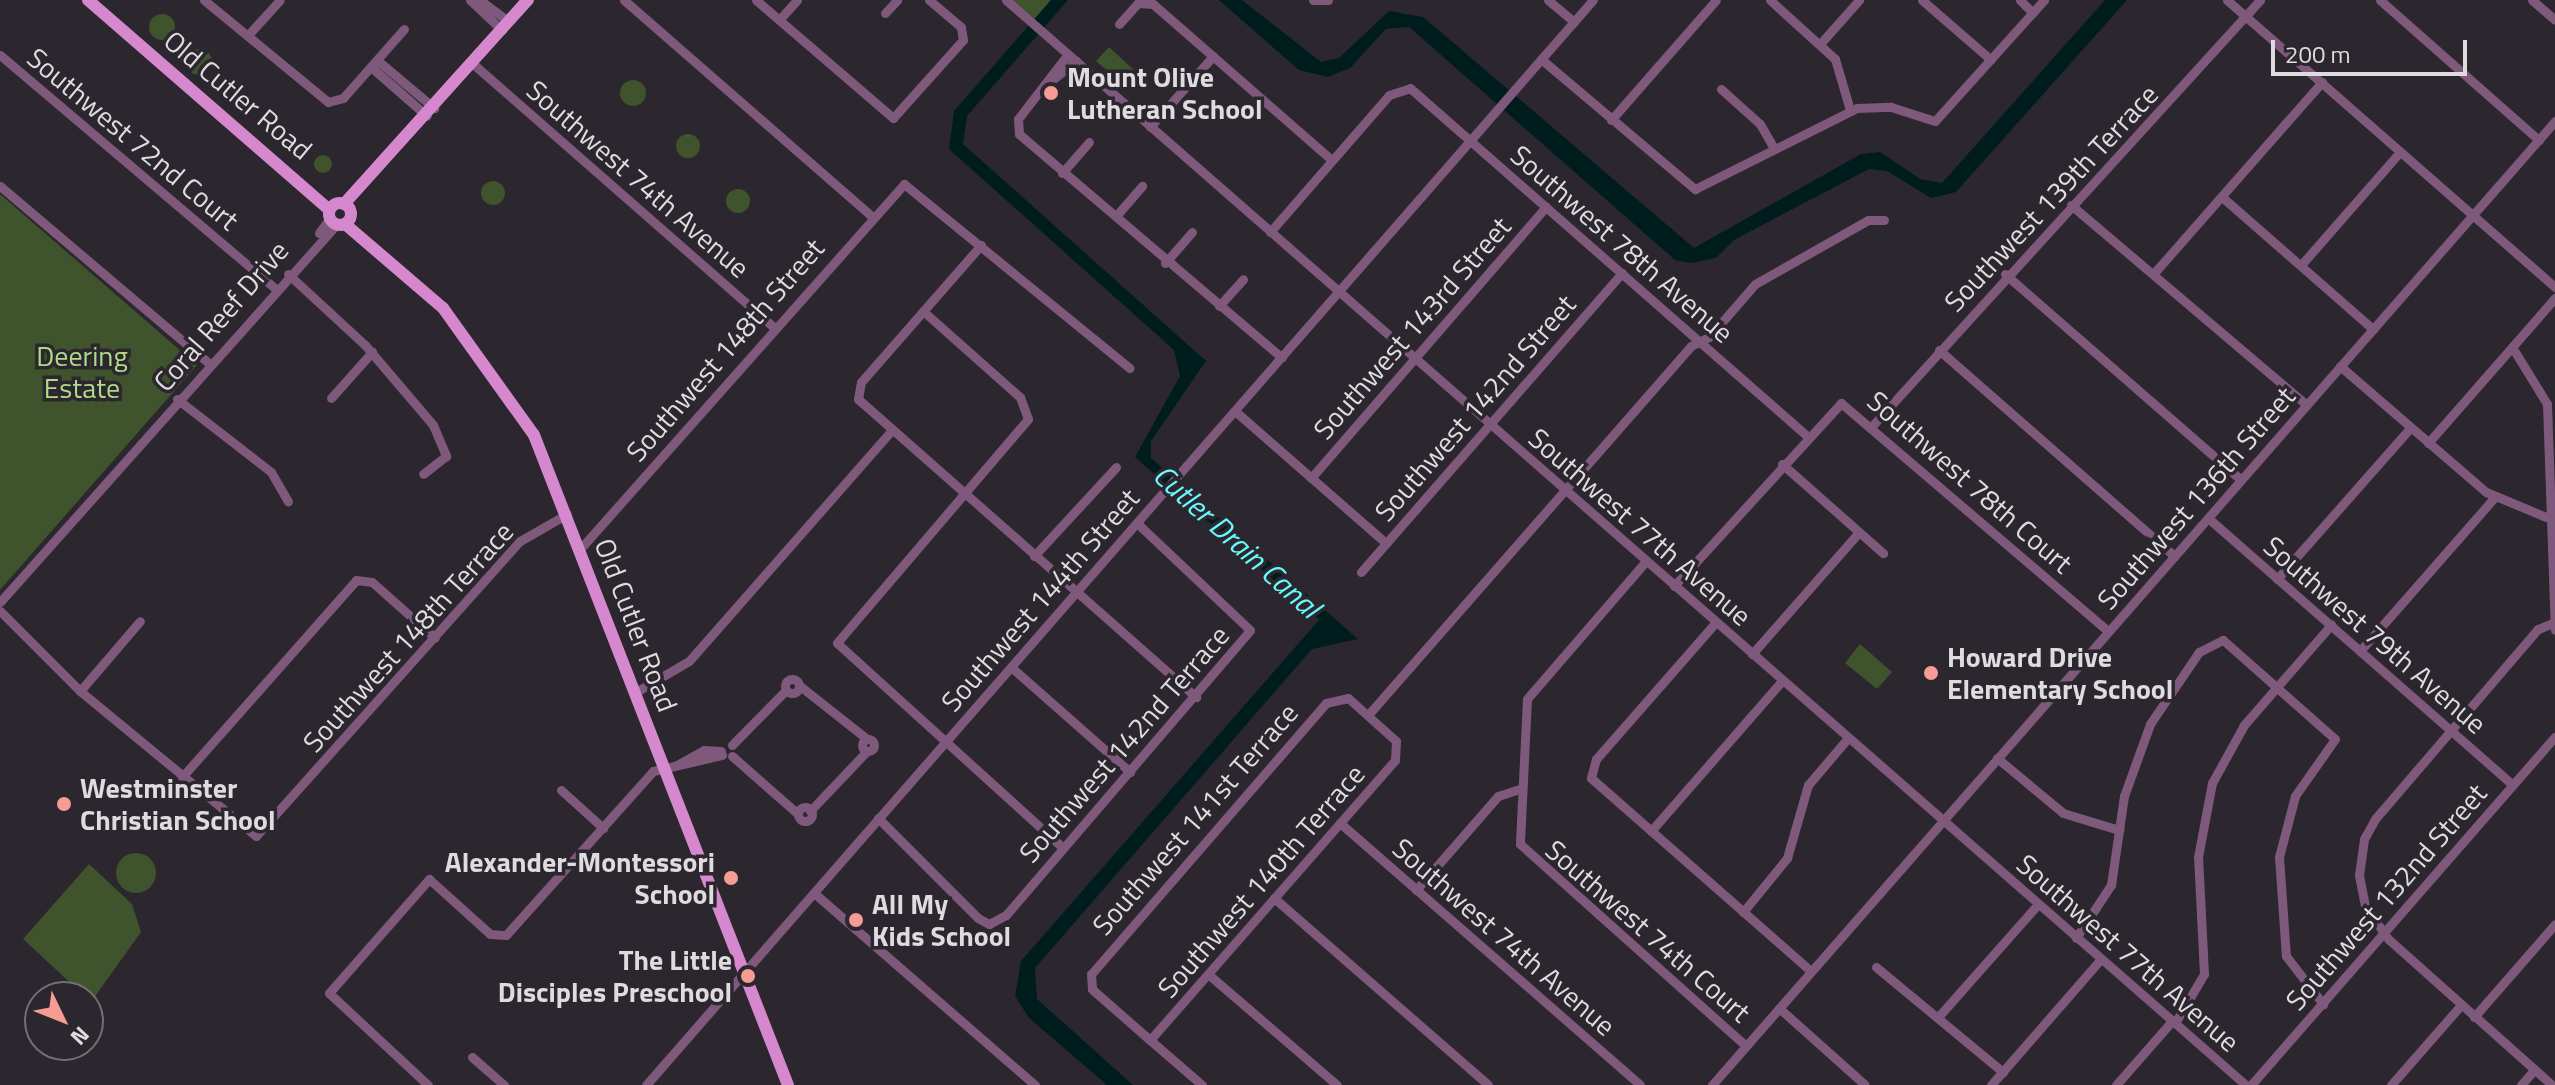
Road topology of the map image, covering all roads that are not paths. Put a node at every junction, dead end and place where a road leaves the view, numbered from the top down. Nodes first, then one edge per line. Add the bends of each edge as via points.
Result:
1 (88, 0) edge
2 (204, 0) edge
3 (280, 0) edge
4 (470, 0) edge
5 (480, 0) edge
6 (528, 0) edge
7 (624, 0) edge
8 (756, 0) edge
9 (797, 0) edge
10 (897, 0) edge
11 (929, 0) edge
12 (1006, 0) edge
13 (1548, 0) edge
14 (1593, 0) edge
15 (1716, 0) edge
16 (1770, 0) edge
17 (1859, 0) edge
18 (1922, 0) edge
19 (2020, 0) edge
20 (2044, 0) edge
21 (2227, 0) edge
22 (2260, 0) edge
23 (2380, 0) edge
24 (2532, 0) edge
25 (1142, 2) edge
26 (885, 13) dead end
27 (2033, 13) junction
28 (2246, 16) junction
29 (779, 20) junction
30 (2555, 20) edge
31 (1574, 22) junction
32 (1119, 24) dead end
33 (505, 26) junction
34 (404, 29) dead end
35 (248, 35) junction
36 (1820, 44) junction
37 (0, 55) edge
38 (1213, 56) junction
39 (1072, 58) junction
40 (1541, 59) junction
41 (1991, 60) junction
42 (374, 63) junction
43 (472, 63) junction
44 (2322, 82) junction
45 (1721, 89) dead end
46 (1850, 110) junction
47 (431, 112) junction
48 (1611, 120) junction
49 (2555, 121) edge
50 (1150, 127) junction
51 (1471, 140) junction
52 (2539, 140) junction
53 (1089, 142) dead end
54 (1774, 148) junction
55 (2400, 152) junction
56 (1332, 160) junction
57 (1062, 173) junction
58 (0, 186) edge
59 (1142, 186) dead end
60 (2222, 197) junction
61 (2071, 205) junction
62 (1546, 207) junction
63 (341, 214) junction
64 (2472, 214) junction
65 (872, 216) junction
66 (1116, 216) junction
67 (1884, 220) dead end
68 (1192, 232) dead end
69 (1270, 232) junction
70 (981, 245) junction
71 (1165, 263) junction
72 (2301, 265) junction
73 (2155, 272) junction
74 (1622, 273) junction
75 (288, 274) junction
76 (2005, 274) junction
77 (1243, 279) dead end
78 (2555, 287) edge
79 (275, 288) junction
80 (1338, 291) junction
81 (2555, 298) edge
82 (1219, 306) junction
83 (923, 311) junction
84 (774, 327) junction
85 (2373, 329) junction
86 (1700, 341) junction
87 (2512, 347) junction
88 (1939, 350) junction
89 (372, 352) junction
90 (1282, 358) junction
91 (1414, 359) junction
92 (209, 363) junction
93 (2340, 366) junction
94 (1130, 368) dead end
95 (331, 398) dead end
96 (177, 399) junction
97 (2307, 405) junction
98 (1235, 411) junction
99 (1489, 425) junction
100 (1873, 425) junction
101 (2410, 428) junction
102 (891, 431) junction
103 (1806, 435) junction
104 (2428, 443) junction
105 (1782, 464) junction
106 (1116, 467) dead end
107 (423, 474) dead end
108 (1311, 478) junction
109 (2241, 480) junction
110 (1565, 490) junction
111 (967, 498) junction
112 (2494, 498) junction
113 (288, 501) dead end
114 (567, 514) junction
115 (2546, 517) junction
116 (2208, 518) junction
117 (1137, 523) junction
118 (1859, 532) junction
119 (1386, 543) junction
120 (581, 548) junction
121 (1883, 553) dead end
122 (1034, 556) junction
123 (2174, 556) junction
124 (1646, 561) junction
125 (2552, 571) edge
126 (1361, 572) dead end
127 (2277, 579) junction
128 (1674, 586) junction
129 (1076, 592) junction
130 (0, 602) edge
131 (0, 611) edge
132 (140, 621) dead end
133 (1716, 622) junction
134 (2331, 625) junction
135 (2554, 626) edge
136 (2108, 631) junction
137 (435, 638) junction
138 (2360, 651) junction
139 (1752, 654) junction
140 (1011, 667) junction
141 (1782, 681) junction
142 (2277, 685) junction
143 (80, 691) junction
144 (636, 692) junction
145 (1196, 697) junction
146 (1368, 715) junction
147 (2451, 730) junction
148 (2555, 737) edge
149 (1848, 738) junction
150 (945, 742) junction
151 (727, 752) junction
152 (1997, 758) junction
153 (672, 766) junction
154 (1130, 772) junction
155 (182, 777) junction
156 (2513, 785) junction
157 (1522, 788) junction
158 (561, 790) dead end
159 (878, 818) junction
160 (1941, 820) junction
161 (1340, 823) junction
162 (603, 828) junction
163 (2119, 830) junction
164 (1651, 831) junction
165 (1063, 848) junction
166 (1416, 890) junction
167 (814, 893) junction
168 (1274, 898) junction
169 (2038, 904) junction
170 (1743, 912) junction
171 (2555, 924) edge
172 (2384, 933) junction
173 (2076, 938) junction
174 (2101, 959) junction
175 (1876, 967) dead end
176 (1811, 971) junction
177 (745, 974) junction
178 (1208, 974) junction
179 (2323, 1004) junction
180 (2461, 1005) junction
181 (1779, 1008) junction
182 (1939, 1016) junction
183 (2474, 1017) junction
184 (2174, 1022) junction
185 (1150, 1040) junction
186 (1746, 1046) junction
187 (472, 1057) dead end
188 (2534, 1070) junction
189 (2003, 1072) junction
190 (428, 1085) edge
191 (504, 1085) edge
192 (646, 1085) edge
193 (788, 1085) edge
194 (1035, 1085) edge
195 (1202, 1085) edge
196 (1337, 1085) edge
197 (1488, 1085) edge
198 (1640, 1085) edge
199 (1712, 1085) edge
200 (1865, 1085) edge
201 (1991, 1085) edge
202 (2116, 1085) edge
203 (2248, 1085) edge
204 (2391, 1085) edge
205 (2521, 1085) edge
206 (2552, 1085) edge

1 - 63 main road, Old Cutler Road
2 - 35 street
3 - 35 street
4 - 33 street
5 - 33 street
6 - 33 main road
7 - 65 street
8 - 29 street
9 - 29 street
10 - 26 street
11 - 29 street via 963,33 893,118
12 - 39 street, Southwest 77th Avenue
13 - 31 street
14 - 31 street, Southwest 144th Street
15 - 48 street
16 - 36 street
17 - 36 street
18 - 41 street
19 - 27 street
20 - 27 street
21 - 28 street
22 - 28 street, Southwest 139th Terrace
23 - 52 street
24 - 30 street
25 - 32 street
25 - 38 street
27 - 41 street
28 - 44 street
28 - 61 street, Southwest 139th Terrace
31 - 40 street, Southwest 144th Street
33 - 43 main road
34 - 42 street
35 - 42 street via 334,102
36 - 46 street via 1842,69
37 - 79 street, Southwest 72nd Court
38 - 50 street
38 - 56 street
39 - 50 street, Southwest 77th Avenue
39 - 57 street via 1017,129
40 - 48 street
40 - 51 street, Southwest 144th Street
41 - 46 street via 1932,122 1886,106
42 - 47 street
43 - 47 main road
43 - 84 street, Southwest 74th Avenue
44 - 55 street
44 - 60 street
45 - 54 street via 1760,124
46 - 54 street
47 - 63 main road
48 - 54 street via 1695,189
49 - 52 street, Southwest 136th Street
50 - 69 street, Southwest 77th Avenue
51 - 56 street, Southwest 78th Avenue via 1407,87 1389,95
51 - 62 street, Southwest 78th Avenue
51 - 80 street, Southwest 144th Street
52 - 64 street, Southwest 136th Street
53 - 57 street
55 - 64 street
55 - 72 street
56 - 69 street
57 - 66 street
58 - 92 street
59 - 66 street
60 - 72 street
60 - 73 street
61 - 73 street
61 - 76 street, Southwest 139th Terrace
62 - 74 street, Southwest 78th Avenue
62 - 91 street, Southwest 143rd Street
63 - 75 street, Coral Reef Drive
63 - 114 main road, Old Cutler Road via 437,301 491,366 534,435
64 - 78 street
64 - 85 street, Southwest 136th Street
65 - 70 street, Southwest 148th Street via 904,184
65 - 84 street, Southwest 148th Street
66 - 71 street
67 - 86 street via 1868,220 1764,276
68 - 71 street
69 - 80 street, Southwest 77th Avenue
70 - 83 street
70 - 94 street
71 - 82 street
72 - 85 street
73 - 97 street
74 - 86 street, Southwest 78th Avenue
74 - 99 street, Southwest 142nd Street
75 - 79 street, Coral Reef Drive
75 - 89 street
76 - 88 street, Southwest 139th Terrace
76 - 109 street
77 - 82 street
79 - 92 street, Coral Reef Drive
80 - 90 street, Southwest 144th Street
80 - 91 street, Southwest 77th Avenue
81 - 87 street
82 - 90 street
83 - 102 street via 858,390 861,404
83 - 111 street via 1028,410 1023,432
84 - 120 street, Southwest 148th Street
85 - 93 street, Southwest 136th Street
86 - 103 street, Southwest 78th Avenue
86 - 110 street
87 - 104 street
87 - 115 street via 2547,404
88 - 100 street, Southwest 139th Terrace
88 - 123 street
89 - 95 street
89 - 107 street via 446,446 443,461
90 - 98 street, Southwest 144th Street
91 - 99 street, Southwest 77th Avenue
91 - 108 street, Southwest 143rd Street
92 - 96 street, Coral Reef Drive
93 - 97 street, Southwest 136th Street
93 - 101 street
96 - 113 street via 271,472
96 - 130 street, Coral Reef Drive
97 - 109 street, Southwest 136th Street
98 - 108 street
98 - 117 street, Southwest 144th Street
99 - 110 street, Southwest 77th Avenue
99 - 119 street, Southwest 142nd Street
100 - 103 street, Southwest 78th Court via 1838,403
100 - 136 street, Southwest 78th Court
101 - 104 street
101 - 127 street
102 - 111 street
102 - 144 street via 689,661
103 - 105 street
104 - 112 street
105 - 118 street
105 - 128 street
106 - 122 street
108 - 119 street
109 - 116 street, Southwest 136th Street
110 - 124 street, Southwest 77th Avenue
110 - 146 street
111 - 122 street
111 - 150 street via 838,634 843,652
112 - 115 street
112 - 138 street
114 - 120 main road, Old Cutler Road
114 - 137 street, Southwest 148th Terrace via 522,538
115 - 125 street
116 - 123 street, Southwest 136th Street
116 - 127 street, Southwest 79th Avenue
117 - 129 street, Southwest 144th Street
117 - 145 street, Southwest 142nd Terrace via 1250,625
118 - 121 street
118 - 139 street
119 - 126 street, Southwest 142nd Street
120 - 144 main road, Old Cutler Road
122 - 129 street
123 - 136 street, Southwest 136th Street
124 - 128 street, Southwest 77th Avenue
124 - 157 street via 1528,696
125 - 135 street
127 - 134 street, Southwest 79th Avenue
128 - 133 street, Southwest 77th Avenue
129 - 140 street, Southwest 144th Street
129 - 145 street
131 - 143 street
132 - 143 street
133 - 139 street, Southwest 77th Avenue
133 - 164 street via 1590,774
134 - 138 street, Southwest 79th Avenue
134 - 142 street
135 - 147 street via 2538,629
136 - 152 street, Southwest 136th Street
137 - 155 street via 367,580 338,598
137 - 155 street, Southwest 148th Terrace via 258,836
138 - 147 street, Southwest 79th Avenue
139 - 141 street, Southwest 77th Avenue
140 - 150 street, Southwest 144th Street
140 - 154 street
141 - 149 street, Southwest 77th Avenue
141 - 164 street
142 - 163 street via 2216,639 2156,713 2128,782
142 - 179 street via 2335,739 2295,796 2279,857 2286,956
142 - 184 street via 2231,745 2209,793 2198,857 2204,974
143 - 155 street
144 - 153 main road, Old Cutler Road
145 - 154 street, Southwest 142nd Terrace
146 - 161 street, Southwest 140th Terrace via 1398,748
146 - 185 street, Southwest 141st Terrace via 1339,695 1090,978 1092,989
147 - 156 street, Southwest 79th Avenue
147 - 172 street via 2367,832 2359,875 2365,906
148 - 156 street, Southwest 132nd Street
149 - 160 street, Southwest 77th Avenue
149 - 170 street via 1808,785 1787,858
150 - 159 street, Southwest 144th Street
150 - 165 street
151 - 151 street via 807,820 867,751 867,739 800,686 795,693 786,690
151 - 153 street via 704,750
152 - 160 street, Southwest 136th Street
152 - 163 street via 2063,813
153 - 162 street via 653,771
153 - 177 main road, Old Cutler Road
154 - 165 street, Southwest 142nd Terrace
156 - 172 street, Southwest 132nd Street
157 - 166 street via 1498,796
157 - 186 street, Southwest 74th Court via 1522,849
158 - 162 street
159 - 165 street, Southwest 142nd Terrace via 935,867 975,915 994,923
159 - 167 street, Southwest 144th Street
160 - 169 street, Southwest 77th Avenue
160 - 176 street, Southwest 136th Street
161 - 166 street, Southwest 74th Avenue
161 - 168 street, Southwest 140th Terrace
162 - 190 street via 514,929 490,934 429,879 329,993
163 - 173 street via 2106,896
164 - 170 street
166 - 198 street, Southwest 74th Avenue
167 - 177 street, Southwest 144th Street
167 - 194 street
168 - 178 street, Southwest 140th Terrace
168 - 197 street
169 - 173 street, Southwest 77th Avenue
169 - 182 street
170 - 176 street
171 - 183 street
172 - 179 street, Southwest 132nd Street
172 - 180 street
173 - 174 street, Southwest 77th Avenue
174 - 184 street, Southwest 77th Avenue
174 - 189 street
175 - 182 street
176 - 181 street, Southwest 136th Street
177 - 192 street, Southwest 144th Street
177 - 193 main road, Old Cutler Road
178 - 185 street, Southwest 140th Terrace
178 - 196 street
179 - 203 street, Southwest 132nd Street
180 - 183 street
180 - 204 street
181 - 186 street, Southwest 136th Street
181 - 200 street
182 - 189 street
183 - 188 street
184 - 202 street
184 - 203 street, Southwest 77th Avenue
185 - 195 street
186 - 199 street, Southwest 136th Street
187 - 191 street
188 - 205 street
188 - 206 street
189 - 201 street

